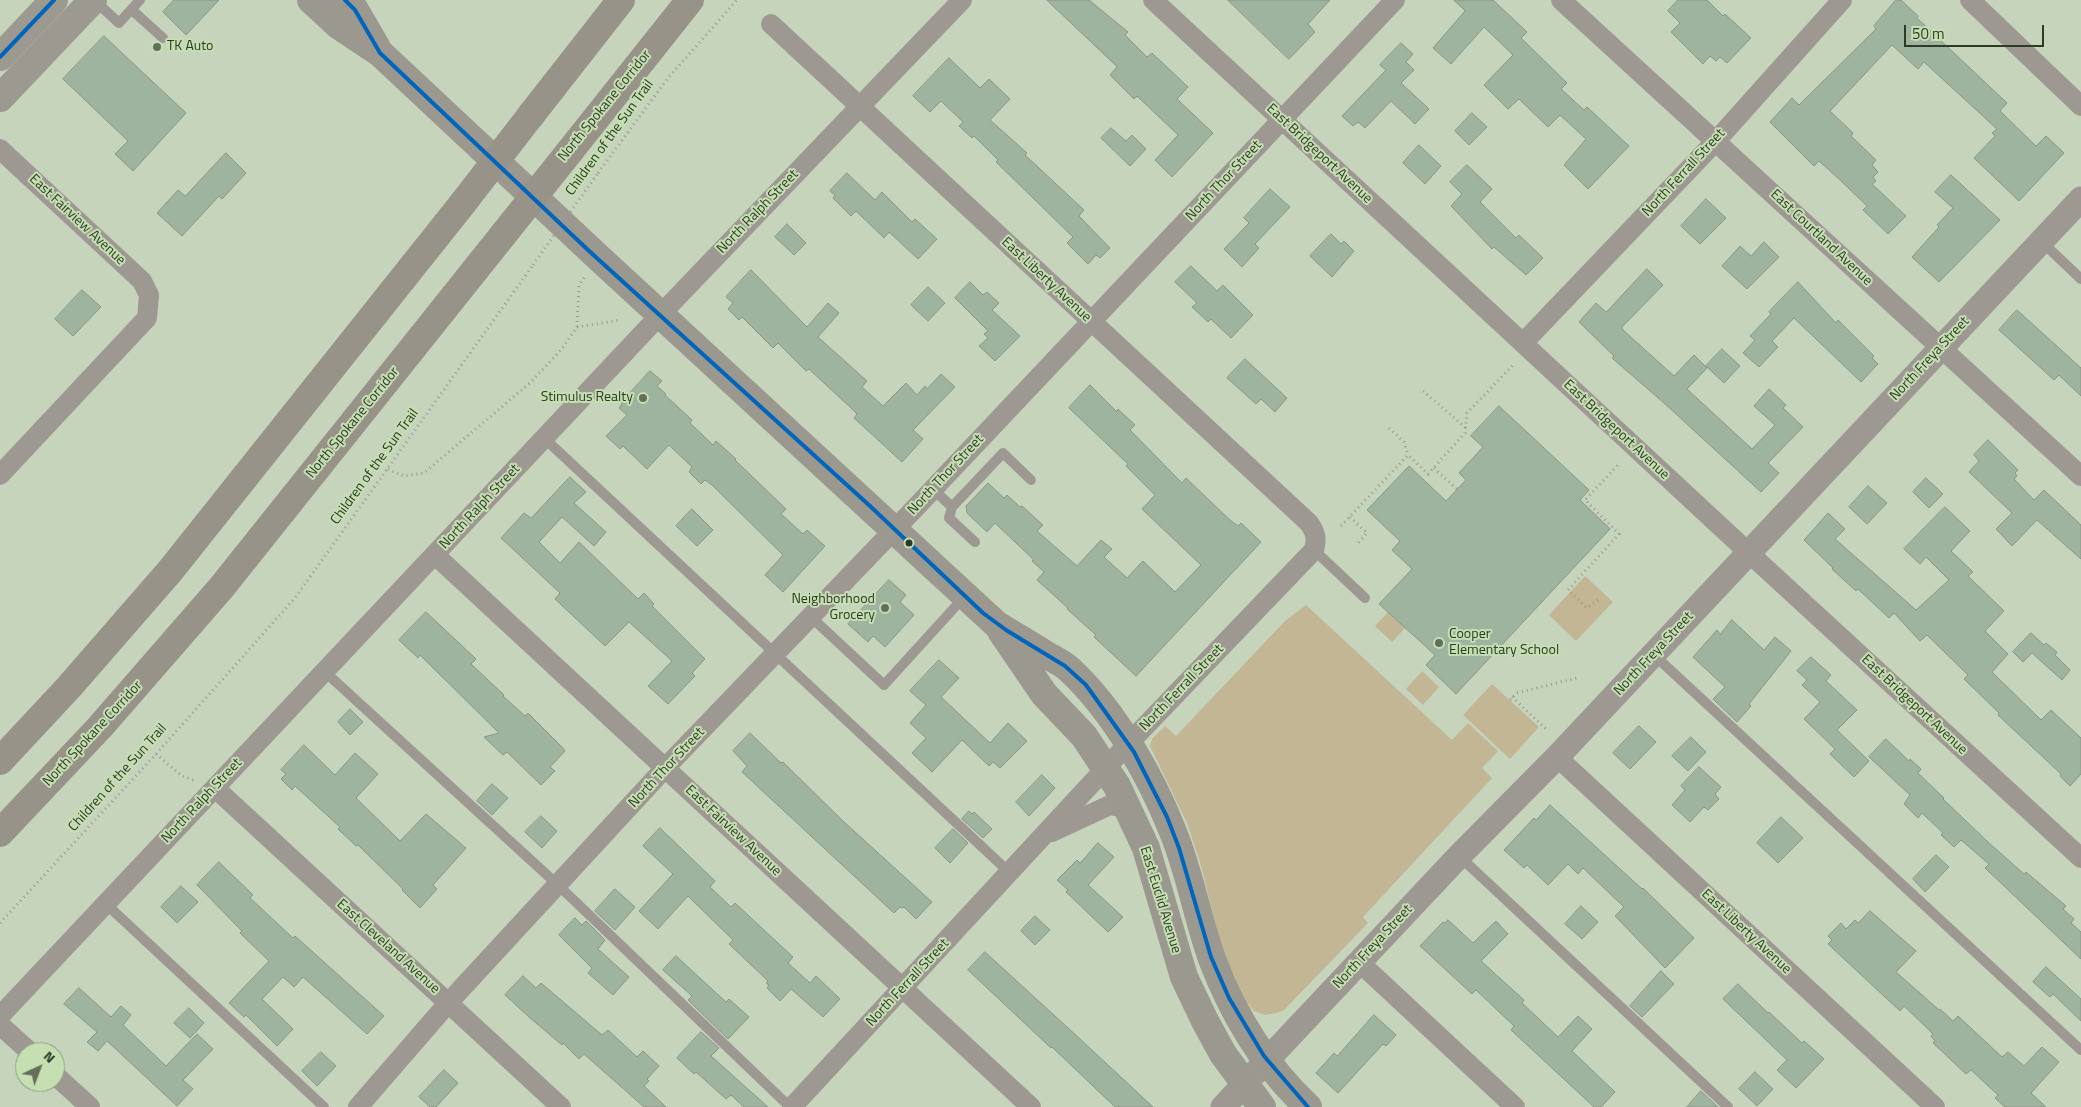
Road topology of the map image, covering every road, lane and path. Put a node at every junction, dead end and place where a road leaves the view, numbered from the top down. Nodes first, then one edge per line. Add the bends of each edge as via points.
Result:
1 (54, 0) edge
2 (94, 0) edge
3 (140, 0) edge
4 (311, 0) edge
5 (345, 0) edge
6 (621, 0) edge
7 (690, 0) edge
8 (737, 0) edge
9 (962, 0) edge
10 (1153, 0) edge
11 (1395, 0) edge
12 (1561, 0) edge
13 (1842, 0) edge
14 (1970, 0) edge
15 (132, 10) junction
16 (771, 24) dead end
17 (163, 38) dead end
18 (380, 53) junction
19 (0, 57) edge
20 (0, 98) edge
21 (860, 105) junction
22 (2081, 106) edge
23 (1282, 120) junction
24 (1715, 142) junction
25 (0, 149) edge
26 (2081, 199) edge
27 (2041, 241) junction
28 (599, 258) junction
29 (2081, 279) edge
30 (660, 315) junction
31 (621, 320) dead end
32 (1091, 322) junction
33 (576, 327) junction
34 (1523, 343) junction
35 (1940, 348) junction
36 (1514, 364) dead end
37 (1423, 391) dead end
38 (1389, 428) dead end
39 (1466, 429) junction
40 (544, 438) junction
41 (1408, 455) junction
42 (1619, 464) dead end
43 (1434, 468) junction
44 (388, 469) junction
45 (0, 475) edge
46 (2081, 476) edge
47 (1031, 480) dead end
48 (933, 489) junction
49 (1460, 492) dead end
50 (952, 507) junction
51 (1350, 517) junction
52 (1341, 526) dead end
53 (895, 530) junction
54 (975, 542) dead end
55 (1358, 543) dead end
56 (1316, 545) junction
57 (1749, 553) junction
58 (435, 555) junction
59 (966, 595) junction
60 (1365, 598) dead end
61 (1598, 600) dead end
62 (811, 617) junction
63 (996, 624) junction
64 (1654, 654) junction
65 (775, 655) junction
66 (324, 672) junction
67 (1577, 678) dead end
68 (1548, 731) dead end
69 (1128, 744) junction
70 (156, 754) junction
71 (1557, 757) junction
72 (0, 761) edge
73 (665, 768) junction
74 (1106, 768) junction
75 (215, 788) junction
76 (1131, 814) junction
77 (0, 833) edge
78 (1043, 835) junction
79 (1459, 856) junction
80 (2081, 858) edge
81 (1009, 872) junction
82 (558, 885) junction
83 (106, 904) junction
84 (0, 923) edge
85 (1359, 962) junction
86 (904, 988) junction
87 (449, 1002) junction
88 (0, 1016) edge
89 (0, 1025) edge
90 (19, 1042) edge
91 (2081, 1050) edge
92 (1266, 1061) junction
93 (65, 1084) edge
94 (1244, 1085) junction
95 (1029, 1106) edge
96 (90, 1107) edge
97 (324, 1107) edge
98 (358, 1107) edge
99 (561, 1107) edge
100 (791, 1107) edge
101 (1223, 1107) edge
102 (1262, 1107) edge
103 (1308, 1107) edge
104 (1515, 1107) edge
105 (1728, 1107) edge
106 (1935, 1107) edge

1 - 19 main road
2 - 15 lane via 119,23
2 - 20 main road
3 - 15 lane
4 - 18 main road, East Euclid Avenue via 338,25
5 - 18 main road, East Euclid Avenue via 355,10
6 - 72 highway, bridge via 170,571 76,680
7 - 77 highway, North Spokane Corridor, bridge via 221,588 126,699
8 - 44 path, Children of the Sun Trail, bridge via 668,78 598,172
9 - 21 street, North Ralph Street
10 - 23 street, East Bridgeport Avenue
11 - 23 street, North Thor Street
12 - 24 street, East Courtland Avenue
13 - 24 street, North Ferrall Street
14 - 22 street
15 - 17 lane
16 - 21 street, East Liberty Avenue
18 - 28 main road, East Euclid Avenue
21 - 30 street, North Ralph Street
21 - 32 street, East Liberty Avenue
23 - 32 street, North Thor Street
23 - 34 street, East Bridgeport Avenue
24 - 34 street, North Ferrall Street
24 - 35 street, East Courtland Avenue
25 - 45 street, East Fairview Avenue via 142,281 149,295 147,318
26 - 27 street, North Freya Street
27 - 29 lane
27 - 35 street, North Freya Street
28 - 30 main road, East Euclid Avenue
28 - 33 path via 579,285
30 - 40 street, North Ralph Street
30 - 53 main road, East Euclid Avenue
31 - 33 path
32 - 48 street, North Thor Street
32 - 56 street, East Liberty Avenue via 1309,524 1315,531
33 - 44 path via 561,350 530,383 424,473 404,476
34 - 57 street, East Bridgeport Avenue
35 - 46 street, East Courtland Avenue
35 - 57 street, North Freya Street
36 - 39 path via 1467,413
37 - 39 path
38 - 41 path via 1404,442
39 - 43 path via 1466,433
40 - 58 street, North Ralph Street
40 - 65 lane
41 - 43 path via 1428,474
41 - 51 path
42 - 61 path via 1585,500 1620,534 1568,590 1587,608
43 - 49 path
44 - 70 path, Children of the Sun Trail via 295,598
47 - 50 lane via 1003,453
48 - 50 lane
48 - 53 street, North Thor Street
50 - 54 lane via 949,518
51 - 52 path
51 - 55 path via 1367,533
53 - 59 main road, East Euclid Avenue
53 - 62 street, North Thor Street
56 - 60 lane
56 - 69 street, North Ferrall Street
57 - 64 street, North Freya Street
57 - 80 street, East Bridgeport Avenue
58 - 66 street, North Ralph Street
58 - 73 street, East Fairview Avenue
59 - 62 lane via 884,684
59 - 63 main road, East Euclid Avenue
62 - 65 street, North Thor Street
63 - 69 main road, East Euclid Avenue via 1069,668 1105,708
63 - 74 main road, East Euclid Avenue via 1044,694 1084,736
64 - 71 street, North Freya Street
64 - 91 lane
65 - 73 street, North Thor Street
65 - 81 lane
66 - 75 street, North Ralph Street
66 - 82 lane
67 - 68 path via 1517,693 1511,698
69 - 74 street, North Ferrall Street
69 - 92 main road, East Euclid Avenue via 1173,832 1211,957 1227,995
70 - 75 path via 182,776
70 - 84 path, Children of the Sun Trail
71 - 79 street, North Freya Street
71 - 106 street, East Liberty Avenue
73 - 82 street, North Thor Street
73 - 86 street, East Fairview Avenue
74 - 76 main road, East Euclid Avenue
74 - 78 street, North Ferrall Street
75 - 83 street, North Ralph Street
75 - 87 street, East Cleveland Avenue
76 - 78 street, North Ferrall Street via 1110,805
76 - 94 main road, East Euclid Avenue via 1158,884 1184,977 1205,1022
78 - 81 street, North Ferrall Street
79 - 85 street, North Freya Street
79 - 105 lane
81 - 86 street, North Ferrall Street
82 - 87 street, North Thor Street
82 - 100 lane
83 - 88 street, North Ralph Street
83 - 97 lane
85 - 92 street, North Freya Street
85 - 104 street
86 - 95 street, East Fairview Avenue
86 - 100 street, North Ferrall Street
87 - 98 street, North Thor Street
87 - 99 street, East Cleveland Avenue
89 - 90 street
92 - 94 street, North Freya Street
92 - 103 main road, East Euclid Avenue
93 - 96 street
94 - 101 street, North Freya Street
94 - 102 main road, East Euclid Avenue

